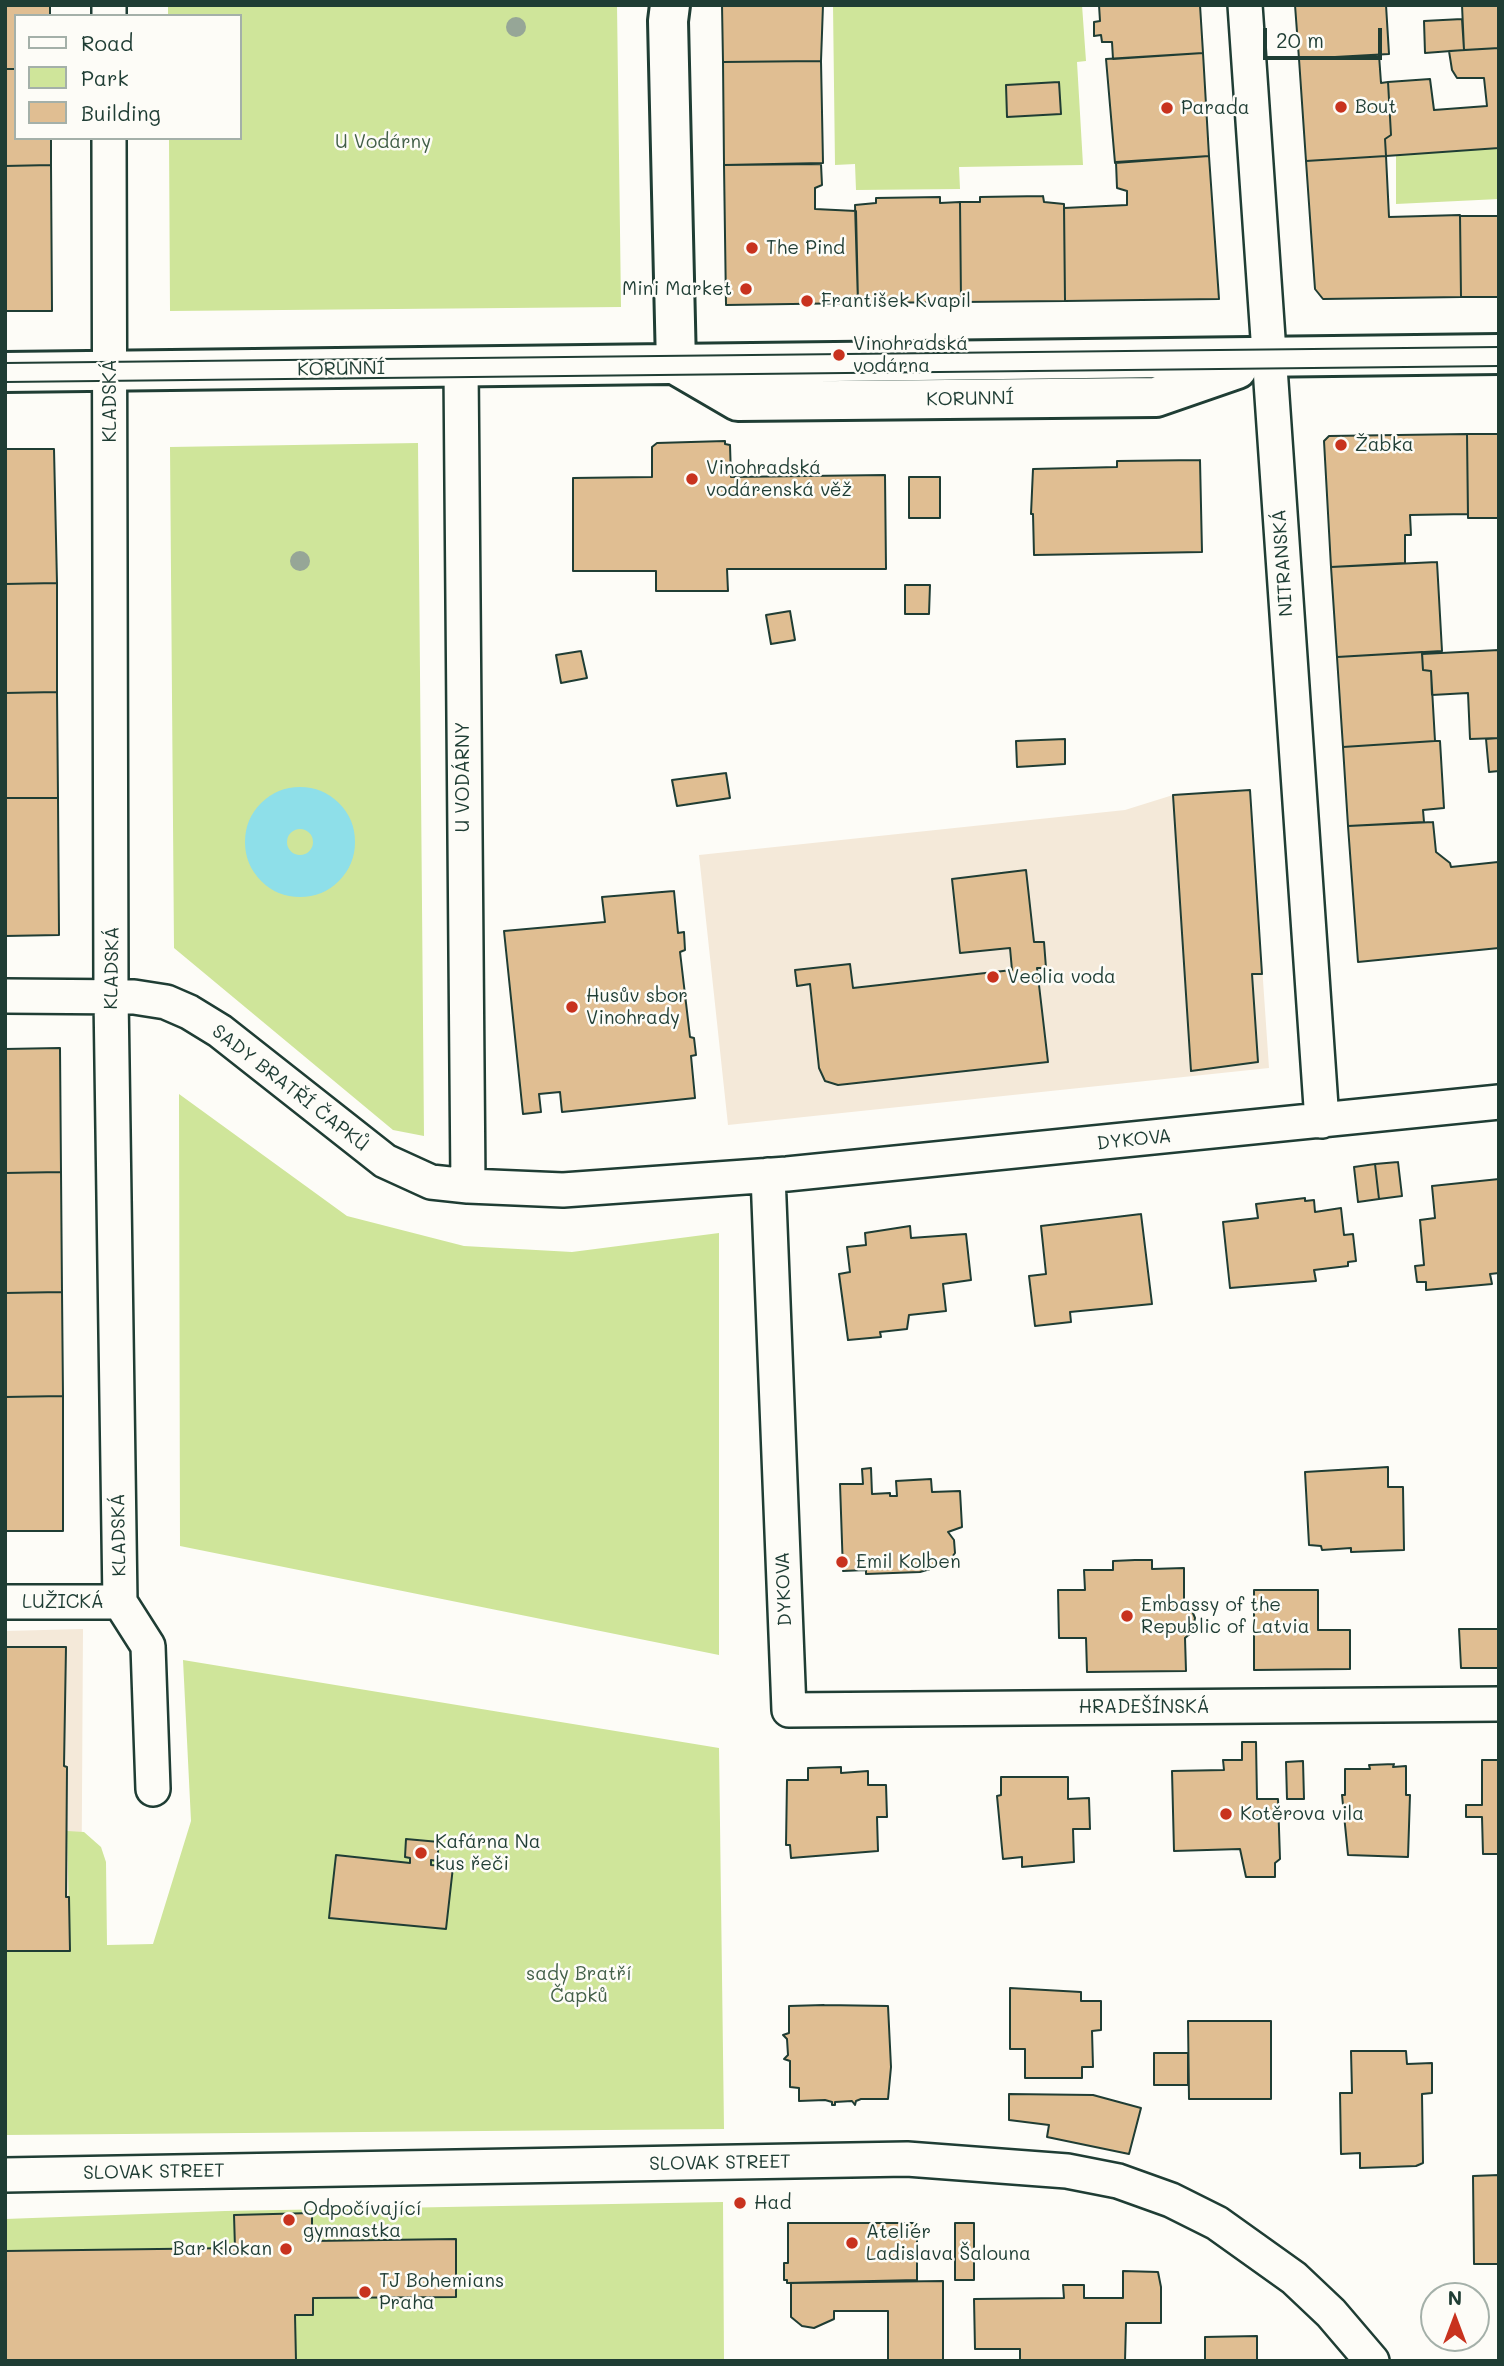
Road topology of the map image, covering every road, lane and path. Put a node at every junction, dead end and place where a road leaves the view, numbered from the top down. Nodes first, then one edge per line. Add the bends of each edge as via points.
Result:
1 (670, 5) edge
2 (1245, 5) edge
3 (109, 140) edge
4 (1499, 354) edge
5 (1268, 359) junction
6 (676, 365) junction
7 (461, 367) junction
8 (110, 371) junction
9 (5, 372) edge
10 (5, 996) edge
11 (111, 996) junction
12 (1499, 1102) edge
13 (1322, 1121) junction
14 (768, 1175) junction
15 (468, 1186) junction
16 (5, 1602) edge
17 (120, 1602) junction
18 (1499, 1704) edge
19 (789, 1710) joint
20 (153, 1790) dead end
21 (5, 2175) edge
22 (1372, 2361) edge

1 - 6 street
2 - 5 street, NITRANSKÁ
3 - 8 street, KLADSKÁ
4 - 5 street, KORUNNÍ
5 - 6 street, KORUNNÍ
5 - 13 street, NITRANSKÁ
6 - 7 street, KORUNNÍ
7 - 8 street, KORUNNÍ
7 - 15 street, U VODÁRNY
8 - 9 street, KORUNNÍ
8 - 11 street, KLADSKÁ
10 - 11 street, SADY BRATŘÍ ČAPKŮ
11 - 15 street, SADY BRATŘÍ ČAPKŮ via 166,1002 189,1012 220,1031 385,1161 431,1182
11 - 17 street, KLADSKÁ
12 - 13 street, DYKOVA
13 - 14 street, DYKOVA
14 - 15 street, DYKOVA via 564,1190
14 - 19 street, DYKOVA
16 - 17 street, LUŽICKÁ
17 - 20 street, KLADSKÁ via 148,1646
18 - 19 street, HRADEŠÍNSKÁ
21 - 22 street, SLOVAK STREET via 907,2159 1067,2171 1118,2181 1171,2200 1252,2245 1331,2313

